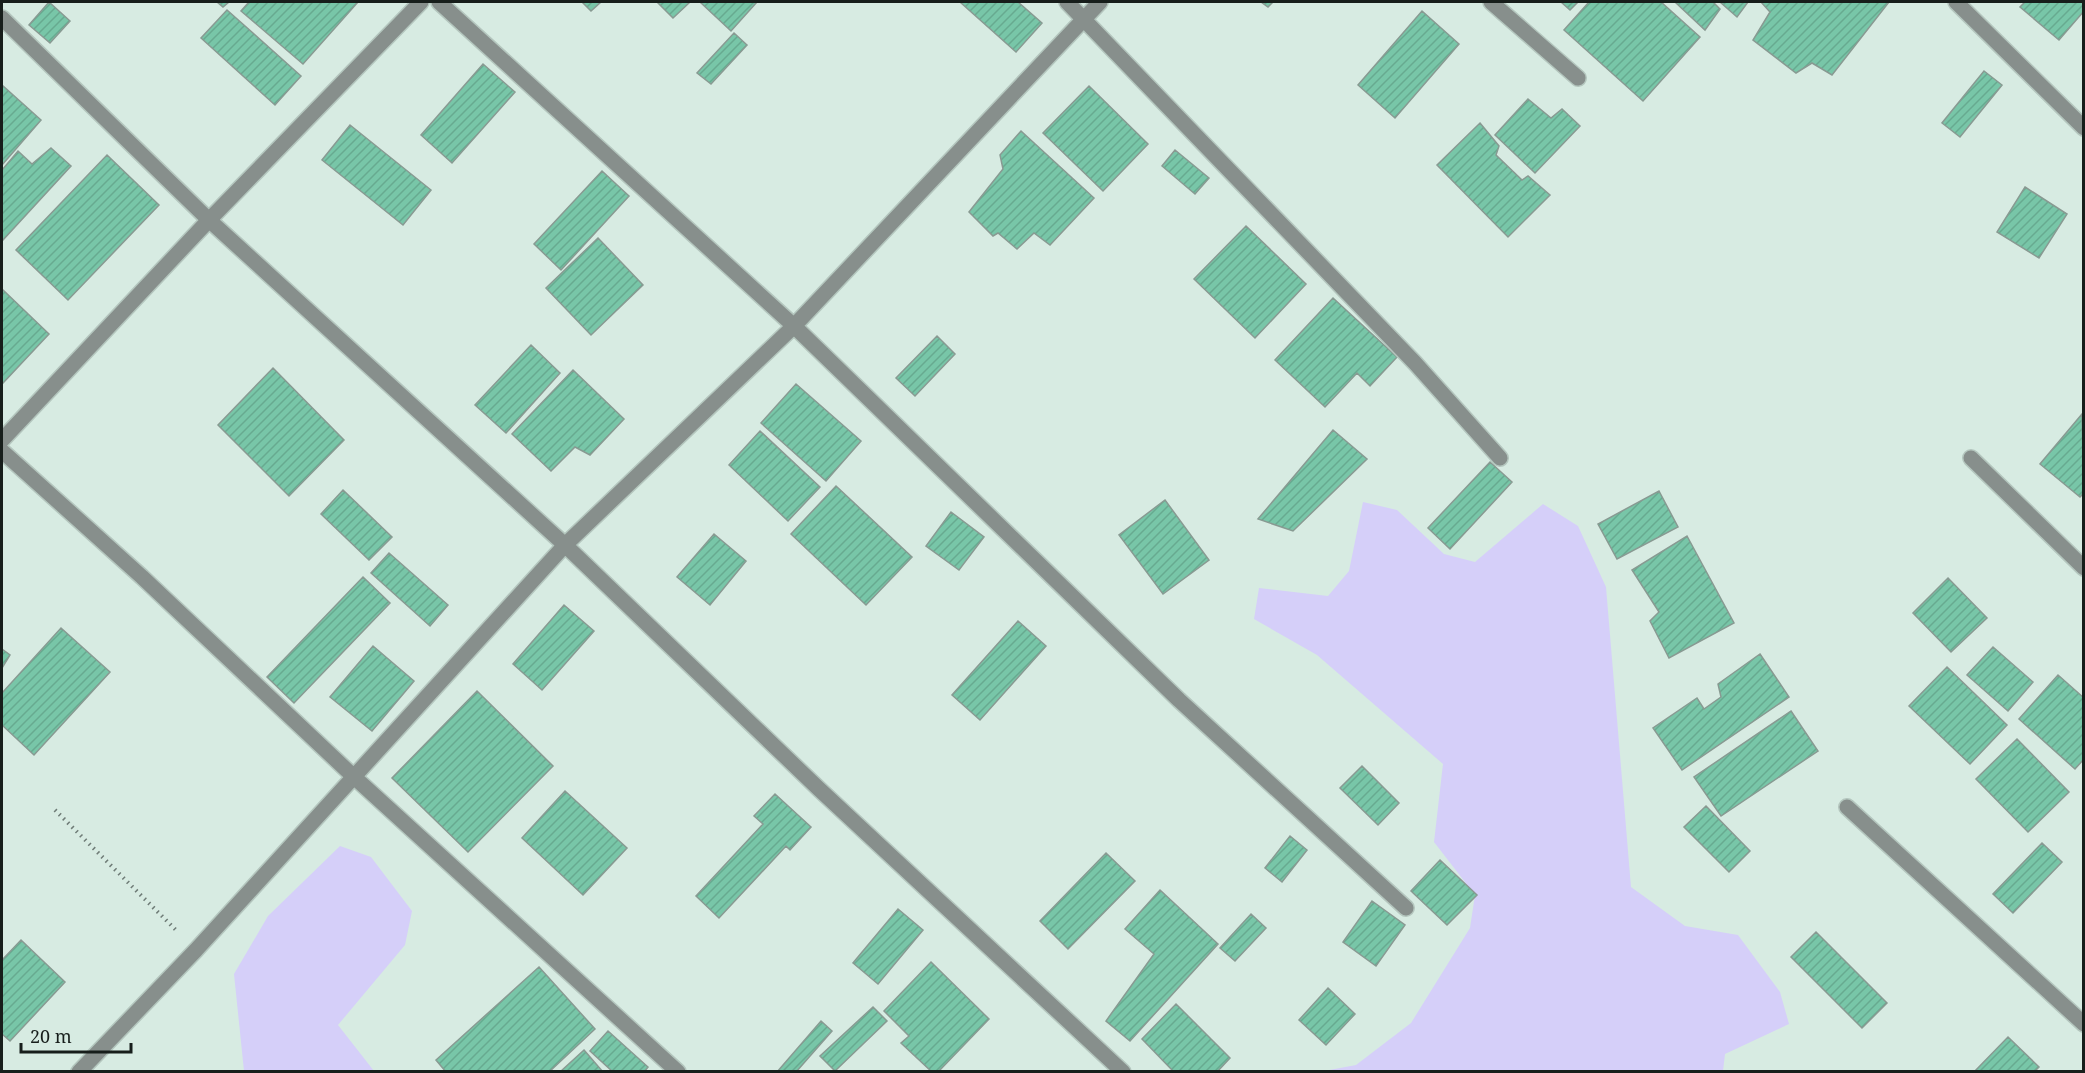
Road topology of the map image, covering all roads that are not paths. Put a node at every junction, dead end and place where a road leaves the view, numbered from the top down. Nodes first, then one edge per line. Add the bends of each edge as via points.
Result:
1 (422, 2) edge
2 (439, 2) edge
3 (1067, 2) edge
4 (1100, 2) edge
5 (1491, 2) edge
6 (1956, 2) edge
7 (2, 18) edge
8 (1085, 18) junction
9 (1578, 78) dead end
10 (2084, 128) edge
11 (209, 220) junction
12 (794, 326) junction
13 (2, 440) edge
14 (2, 452) edge
15 (1500, 458) dead end
16 (1971, 458) dead end
17 (565, 545) junction
18 (2084, 568) edge
19 (353, 776) junction
20 (1847, 807) dead end
21 (1406, 908) dead end
22 (2084, 1024) edge
23 (79, 1071) edge
24 (678, 1071) edge
25 (1124, 1071) edge

1 - 11 street
2 - 12 street
3 - 8 street
4 - 8 street
5 - 9 street
6 - 10 street
7 - 11 street
8 - 12 street
8 - 15 street via 1399,346
11 - 13 street
11 - 17 street
12 - 17 street
12 - 21 street via 1179,700
14 - 19 street via 142,577
16 - 18 street
17 - 19 street
17 - 25 street via 819,789
19 - 23 street via 196,950
19 - 24 street
20 - 22 street

